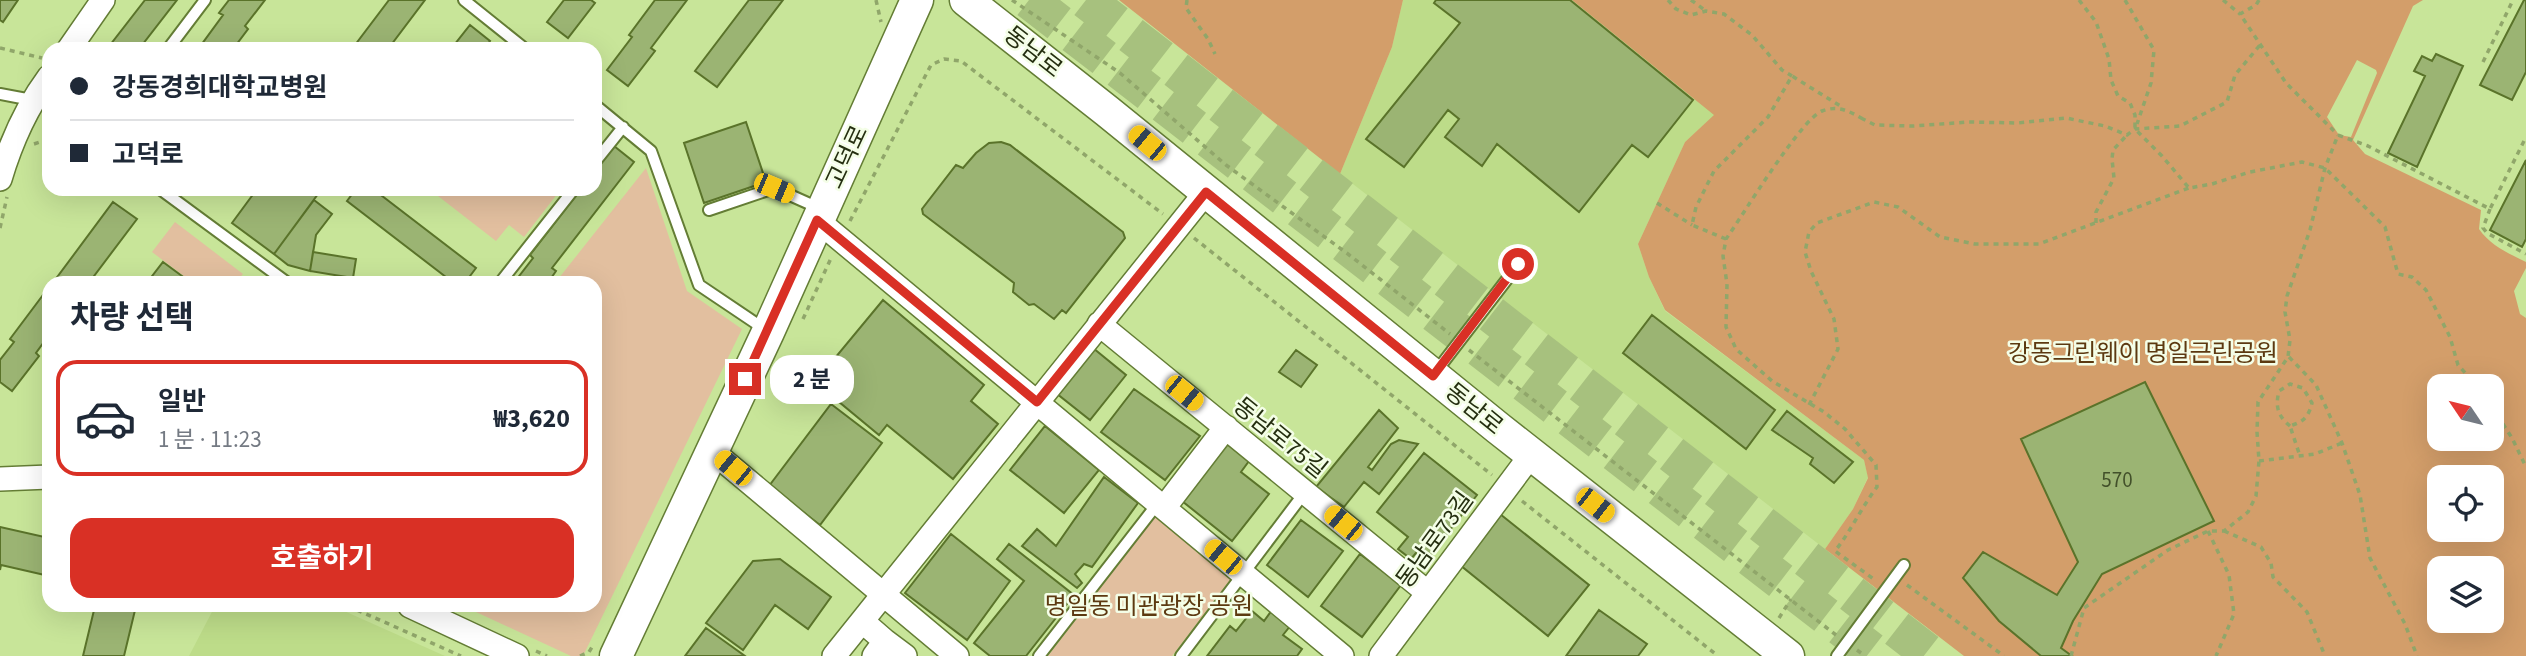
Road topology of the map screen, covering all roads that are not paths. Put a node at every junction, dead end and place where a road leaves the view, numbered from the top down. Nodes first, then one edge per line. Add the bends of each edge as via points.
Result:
1 (103, 0) edge
2 (205, 0) edge
3 (464, 0) edge
4 (917, 0) edge
5 (966, 0) edge
6 (74, 42) edge
7 (173, 42) edge
8 (516, 42) edge
9 (42, 80) edge
10 (0, 94) edge
11 (32, 100) junction
12 (602, 111) edge
13 (622, 127) junction
14 (602, 153) edge
15 (0, 180) edge
16 (1206, 192) junction
17 (170, 196) edge
18 (568, 196) edge
19 (709, 210) dead end
20 (827, 223) junction
21 (1518, 264) dead end
22 (278, 276) edge
23 (505, 276) edge
24 (1100, 324) junction
25 (768, 332) junction
26 (1433, 376) junction
27 (1037, 402) junction
28 (1226, 427) junction
29 (712, 451) junction
30 (1531, 455) junction
31 (42, 477) edge
32 (0, 479) edge
33 (1305, 492) junction
34 (1161, 505) junction
35 (1904, 565) dead end
36 (1243, 574) junction
37 (1428, 593) junction
38 (883, 594) junction
39 (423, 612) edge
40 (862, 621) junction
41 (879, 649) edge
42 (517, 656) edge
43 (616, 656) edge
44 (834, 656) edge
45 (905, 656) edge
46 (957, 656) edge
47 (1039, 656) edge
48 (1181, 656) edge
49 (1342, 656) edge
50 (1381, 656) edge
51 (1788, 656) edge
52 (1837, 656) edge

1 - 6 street
2 - 7 lane
3 - 8 lane
4 - 20 main road, 고덕로
5 - 16 main road, 동남로
9 - 11 street
10 - 11 lane
11 - 15 street
12 - 13 lane
13 - 14 lane
13 - 25 lane via 651,151 699,285
16 - 24 street
16 - 26 main road, 동남로
17 - 22 lane
18 - 23 lane
19 - 20 lane via 774,188
20 - 25 main road, 고덕로
20 - 27 street
21 - 26 lane
24 - 27 street
24 - 28 street, 동남로75길
25 - 29 main road, 고덕로
26 - 30 main road, 동남로
27 - 34 street
27 - 38 street
28 - 33 street, 동남로75길
28 - 34 street
29 - 38 street
29 - 43 main road, 고덕로
30 - 37 street, 동남로73길
30 - 51 main road, 동남로
31 - 32 street
33 - 36 lane
33 - 37 street, 동남로75길
34 - 36 street
34 - 47 lane
35 - 52 lane
36 - 48 lane
36 - 49 street
37 - 50 street, 동남로73길
38 - 40 street
38 - 46 street
39 - 42 street
40 - 41 street
40 - 44 street
41 - 45 street

